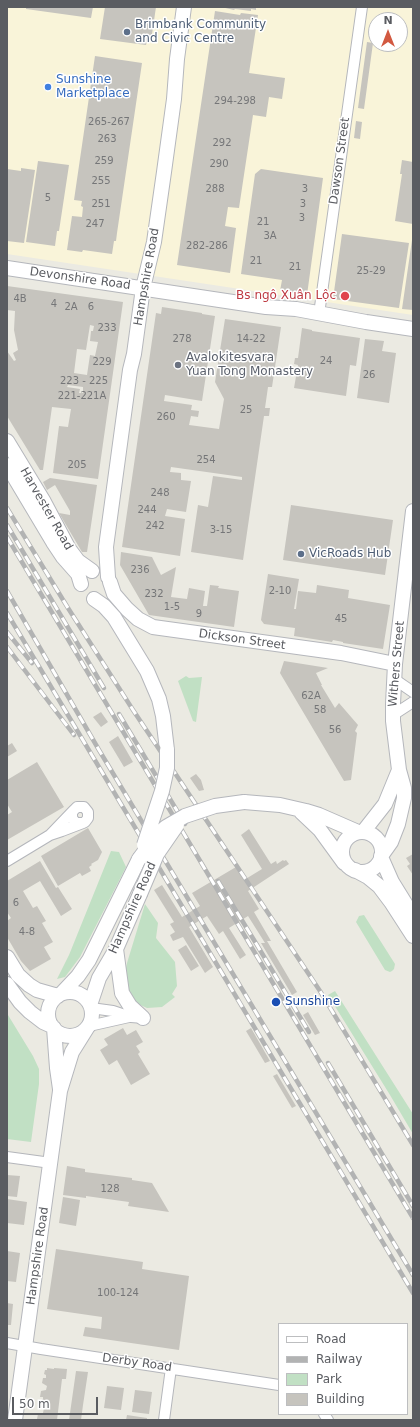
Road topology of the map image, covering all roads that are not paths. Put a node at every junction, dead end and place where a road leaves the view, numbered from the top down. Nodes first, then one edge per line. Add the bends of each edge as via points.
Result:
1 (184, 7) edge
2 (362, 7) edge
3 (7, 268) edge
4 (143, 288) junction
5 (319, 314) junction
6 (413, 328) edge
7 (7, 441) edge
8 (7, 465) edge
9 (413, 510) edge
10 (106, 547) junction
11 (93, 570) junction
12 (109, 579) junction
13 (81, 584) junction
14 (94, 598) junction
15 (395, 664) junction
16 (394, 679) junction
17 (413, 692) edge
18 (413, 702) edge
19 (393, 715) junction
20 (399, 770) junction
21 (297, 809) junction
22 (185, 816) junction
23 (360, 832) junction
24 (50, 835) junction
25 (381, 856) junction
26 (139, 859) junction
27 (7, 861) edge
28 (352, 868) junction
29 (413, 916) edge
30 (413, 936) edge
31 (116, 949) junction
32 (7, 957) edge
33 (7, 984) edge
34 (60, 995) junction
35 (91, 1007) junction
36 (141, 1017) junction
37 (53, 1027) junction
38 (88, 1027) junction
39 (60, 1091) junction
40 (7, 1157) edge
41 (51, 1163) junction
42 (7, 1342) edge
43 (26, 1346) junction
44 (171, 1368) junction
45 (278, 1385) edge
46 (16, 1420) edge
47 (164, 1420) edge

1 - 4 street, Hampshire Road via 162,188 154,242
2 - 5 street, Dawson Street
3 - 4 street, Devonshire Road
4 - 5 street, Devonshire Road
4 - 10 street, Hampshire Road
5 - 6 street, Devonshire Road
7 - 11 street, Harvester Road via 69,549 78,561
8 - 13 street, Harvester Road via 53,542 78,574
9 - 15 street, Withers Street
10 - 11 street, Hampshire Road
10 - 12 street, Hampshire Road
11 - 12 street via 101,571
11 - 13 street via 84,576
12 - 14 street via 106,594 101,598
12 - 15 street, Dickson Street via 114,594 127,609 153,627 336,652
13 - 14 street via 85,594
14 - 26 street, Hampshire Road, bridge via 104,606 123,631 147,671 164,716 167,750 162,791
15 - 16 street, Withers Street
16 - 17 street
16 - 19 street, Withers Street
18 - 19 street
19 - 20 street, Withers Street
20 - 23 street, Withers Street via 385,804
20 - 25 street, Withers Street via 404,793 402,811 391,842
21 - 22 street, Hampshire Road, bridge via 244,802 212,807
21 - 23 street, Hampshire Road
21 - 28 street via 320,830 340,858
22 - 26 street, Hampshire Road, bridge via 157,835
22 - 31 street, Hampshire Road, bridge via 160,848
23 - 25 street via 369,834 377,840
23 - 28 street via 349,837 343,845 344,861
24 - 24 street via 83,823 76,823 73,820 74,810
24 - 27 street
25 - 28 street via 377,864 370,869 362,871
25 - 29 street via 392,882
26 - 34 street, Hampshire Road via 89,960
28 - 30 street via 379,886
31 - 35 street, Hampshire Road via 99,978
31 - 36 street via 122,992 130,1006
32 - 34 street via 18,975 29,986
33 - 37 street via 25,1007 38,1019
34 - 35 street via 76,993 84,997
34 - 37 street via 52,1003 49,1012
35 - 36 street
35 - 38 street via 92,1017
36 - 38 street via 109,1020
37 - 38 street via 70,1036 79,1034
37 - 39 street, Hampshire Road
38 - 39 street, Hampshire Road via 72,1052
39 - 41 street, Hampshire Road
40 - 41 street
41 - 43 street, Hampshire Road
42 - 43 street, Derby Road
43 - 44 street, Derby Road
43 - 46 street, Hampshire Road
44 - 45 street, Derby Road
44 - 47 street

